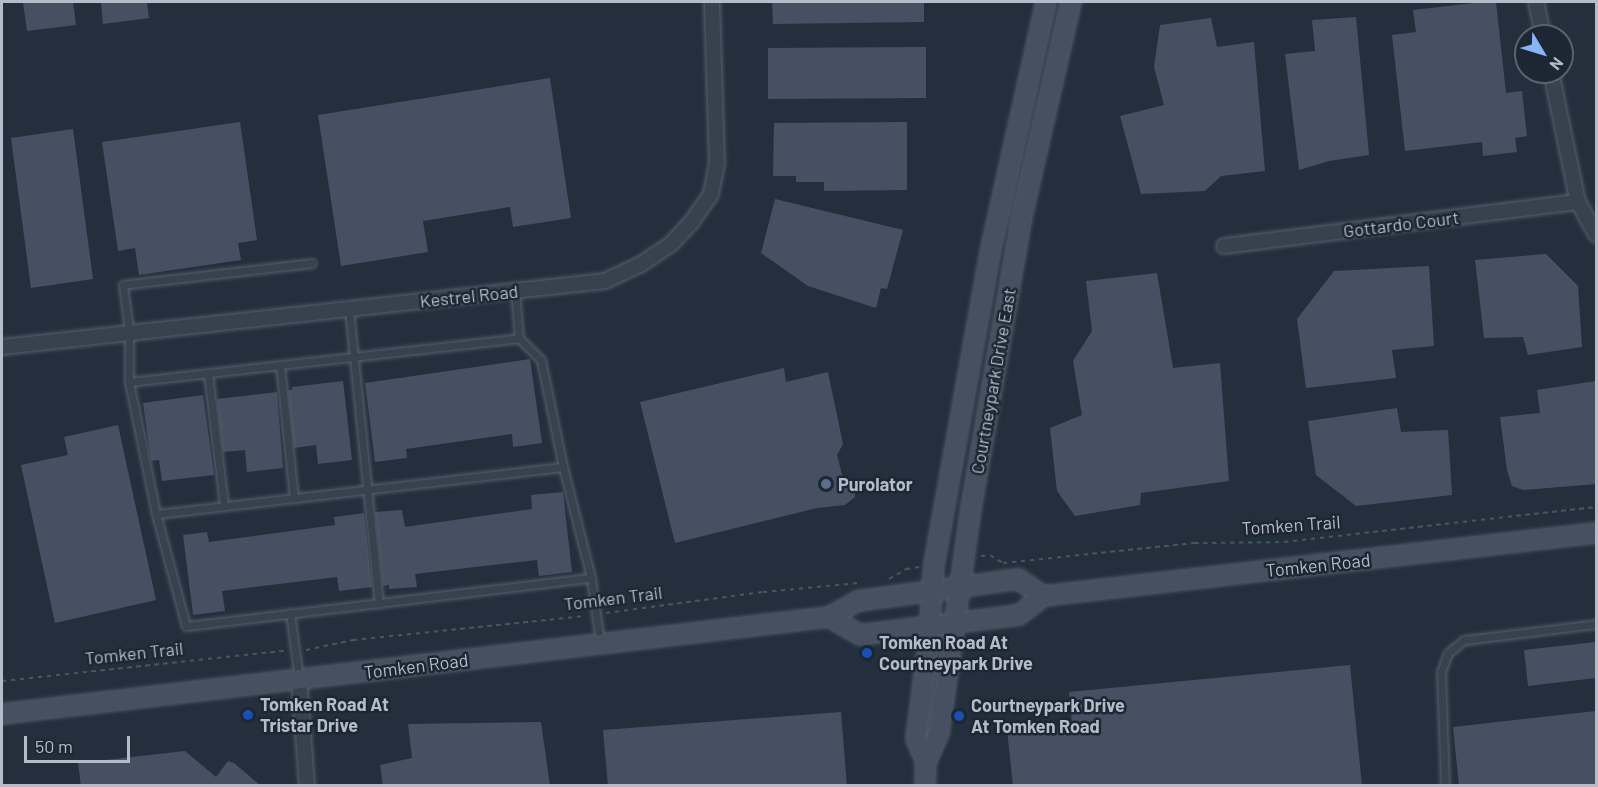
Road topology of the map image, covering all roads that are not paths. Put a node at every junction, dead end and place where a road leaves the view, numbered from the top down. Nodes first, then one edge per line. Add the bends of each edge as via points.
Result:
1 (712, 2) edge
2 (1046, 2) edge
3 (1071, 2) edge
4 (1536, 2) edge
5 (1541, 24) edge
6 (1553, 84) edge
7 (1578, 202) junction
8 (1596, 234) edge
9 (1224, 246) dead end
10 (312, 263) dead end
11 (515, 291) junction
12 (349, 309) junction
13 (128, 333) junction
14 (519, 338) junction
15 (2, 347) edge
16 (355, 356) junction
17 (280, 365) junction
18 (208, 373) junction
19 (129, 382) junction
20 (563, 467) junction
21 (367, 489) junction
22 (294, 498) junction
23 (224, 506) junction
24 (156, 514) junction
25 (1595, 534) edge
26 (591, 578) junction
27 (960, 586) junction
28 (932, 590) junction
29 (1042, 596) junction
30 (379, 603) junction
31 (290, 613) junction
32 (829, 617) junction
33 (954, 623) junction
34 (1596, 624) edge
35 (930, 627) junction
36 (600, 645) junction
37 (299, 680) junction
38 (2, 714) edge
39 (926, 762) junction
40 (307, 786) edge
41 (925, 786) edge
42 (1445, 786) edge

1 - 11 street, Kestrel Road via 717,163 711,194 671,244 640,265 605,281
2 - 28 main road, Courtneypark Drive East via 992,244
3 - 27 main road, Courtneypark Drive East via 1022,216
4 - 5 street
6 - 7 street
7 - 8 street
7 - 9 street, Gottardo Court
10 - 13 lane via 123,285
11 - 12 street, Kestrel Road
11 - 14 lane
12 - 13 street, Kestrel Road
12 - 16 lane
13 - 15 street, Kestrel Road
13 - 19 lane
14 - 16 lane
14 - 20 lane via 541,360
16 - 17 lane
16 - 21 lane
17 - 18 lane
17 - 22 lane
18 - 19 lane
18 - 23 lane
19 - 24 lane
20 - 21 lane
20 - 26 lane
21 - 22 lane
21 - 30 lane
22 - 23 lane
23 - 24 lane
24 - 31 lane via 186,626
25 - 29 main road, Tomken Road
26 - 30 lane
26 - 36 lane
27 - 28 main road, Tomken Road
27 - 29 main road, Tomken Road via 1018,579
27 - 33 main road, Courtneypark Drive East
28 - 32 main road, Tomken Road via 858,600
28 - 35 main road, Courtneypark Drive East
29 - 33 main road via 1019,615
30 - 31 lane
31 - 37 lane
32 - 35 main road via 860,635
32 - 36 main road, Tomken Road
33 - 35 main road
33 - 39 main road, Courtneypark Drive East via 939,733
34 - 42 lane via 1464,640 1448,653 1441,672
35 - 39 main road, Courtneypark Drive East via 916,739
36 - 37 main road, Tomken Road
37 - 38 main road, Tomken Road
37 - 40 street
39 - 41 main road, Courtneypark Drive East

